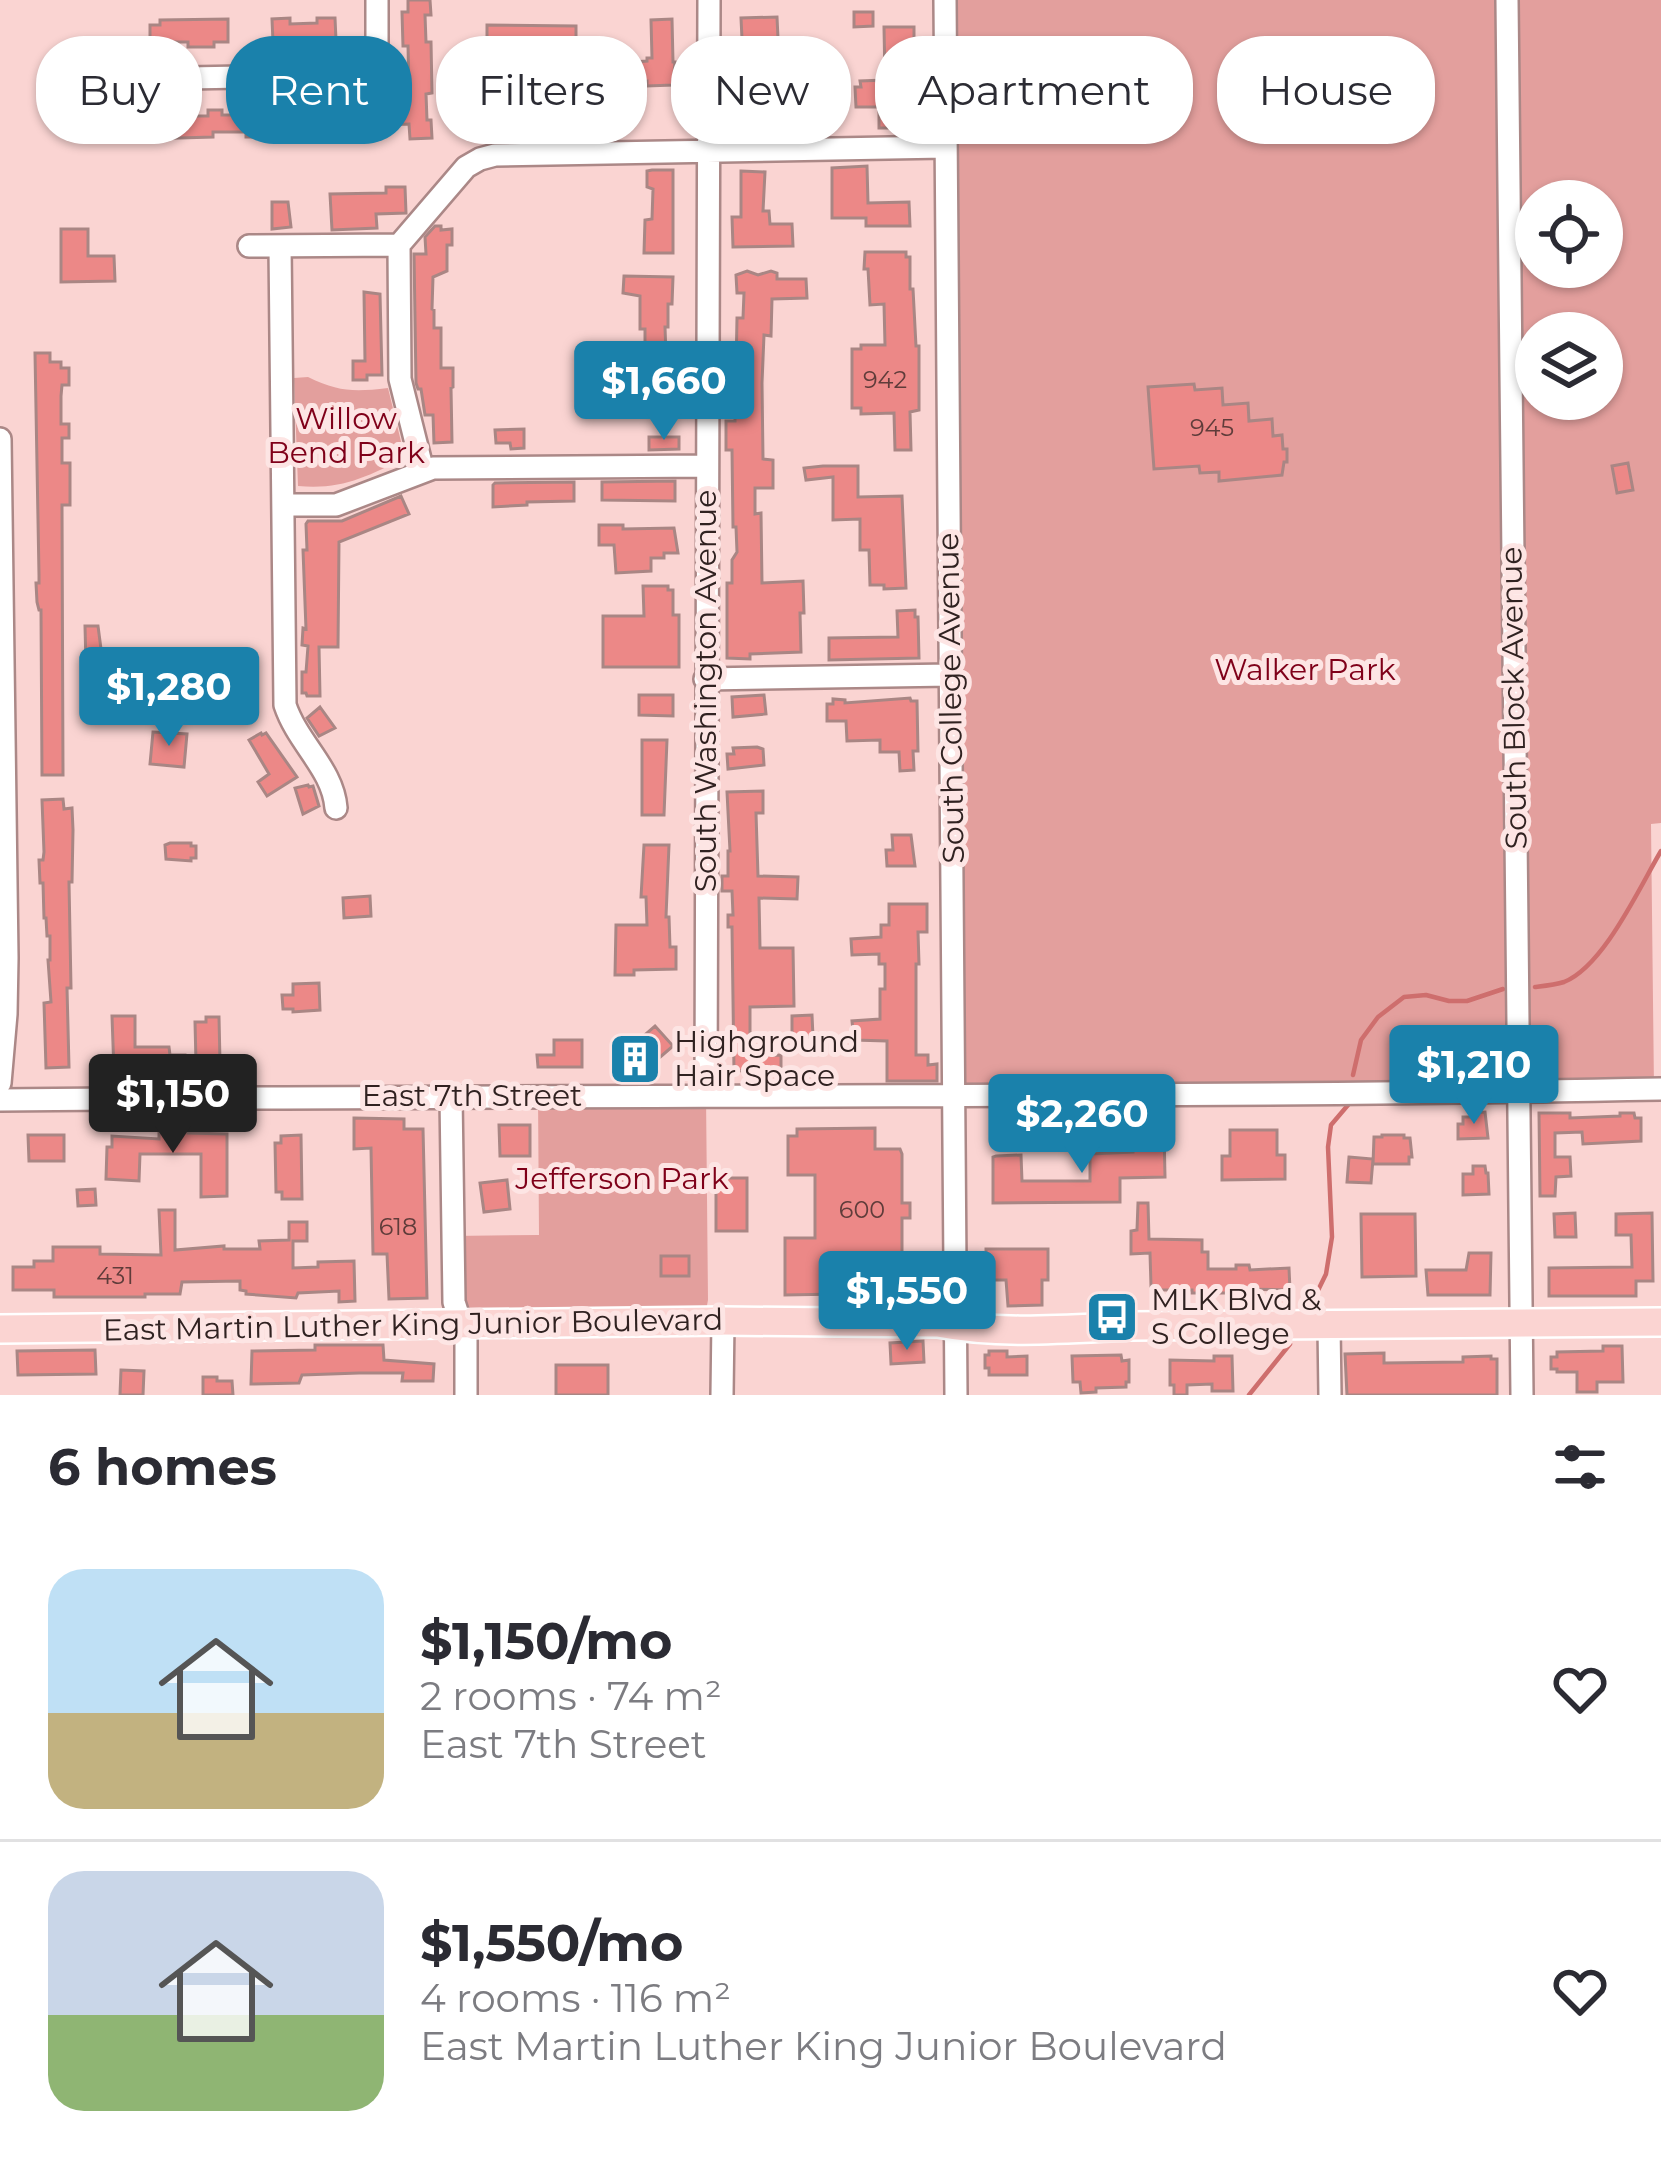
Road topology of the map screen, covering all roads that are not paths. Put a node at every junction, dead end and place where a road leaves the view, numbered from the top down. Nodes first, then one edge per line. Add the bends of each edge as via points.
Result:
1 (376, 0) edge
2 (709, 0) edge
3 (945, 0) edge
4 (1507, 0) edge
5 (202, 78) edge
6 (945, 148) junction
7 (709, 151) junction
8 (399, 245) junction
9 (249, 246) dead end
10 (280, 246) junction
11 (0, 439) edge
12 (707, 466) junction
13 (423, 471) junction
14 (283, 505) junction
15 (950, 675) junction
16 (705, 679) junction
17 (336, 808) dead end
18 (0, 1083) edge
19 (1661, 1089) edge
20 (1518, 1091) junction
21 (706, 1095) junction
22 (956, 1095) junction
23 (451, 1096) junction
24 (0, 1100) edge
25 (723, 1321) junction
26 (1661, 1322) edge
27 (461, 1323) junction
28 (1520, 1324) junction
29 (956, 1326) junction
30 (1329, 1326) junction
31 (0, 1329) edge
32 (466, 1395) edge
33 (722, 1395) edge
34 (956, 1395) edge
35 (1330, 1395) edge
36 (1522, 1395) edge

1 - 5 street via 370,73
2 - 7 street, South Washington Avenue
3 - 6 street, South College Avenue
4 - 20 street, South Block Avenue
6 - 7 street
6 - 15 street, South College Avenue
7 - 8 street via 480,159
7 - 12 street, South Washington Avenue
8 - 10 street
8 - 13 street via 400,379
9 - 10 street
10 - 14 street
11 - 18 street via 7,958
12 - 13 street
12 - 16 street, South Washington Avenue
13 - 14 street via 335,505
14 - 17 street via 285,706 335,791
15 - 16 street
15 - 22 street, South College Avenue
16 - 21 street, South Washington Avenue
19 - 20 street, East 7th Street
20 - 22 street, East 7th Street
20 - 28 street, South Block Avenue
21 - 22 street, East 7th Street
21 - 23 street, East 7th Street
22 - 29 street, South College Avenue
23 - 24 street, East 7th Street
23 - 27 street via 454,1302
25 - 27 main road, East Martin Luther King Junior Boulevard
25 - 29 main road, East Martin Luther King Junior Boulevard
25 - 33 street
26 - 28 main road, East Martin Luther King Junior Boulevard
27 - 31 main road, East Martin Luther King Junior Boulevard
27 - 32 street
28 - 30 main road, East Martin Luther King Junior Boulevard
28 - 36 street, South Block Avenue
29 - 30 main road, East Martin Luther King Junior Boulevard
29 - 34 street, South College Avenue
30 - 35 street

